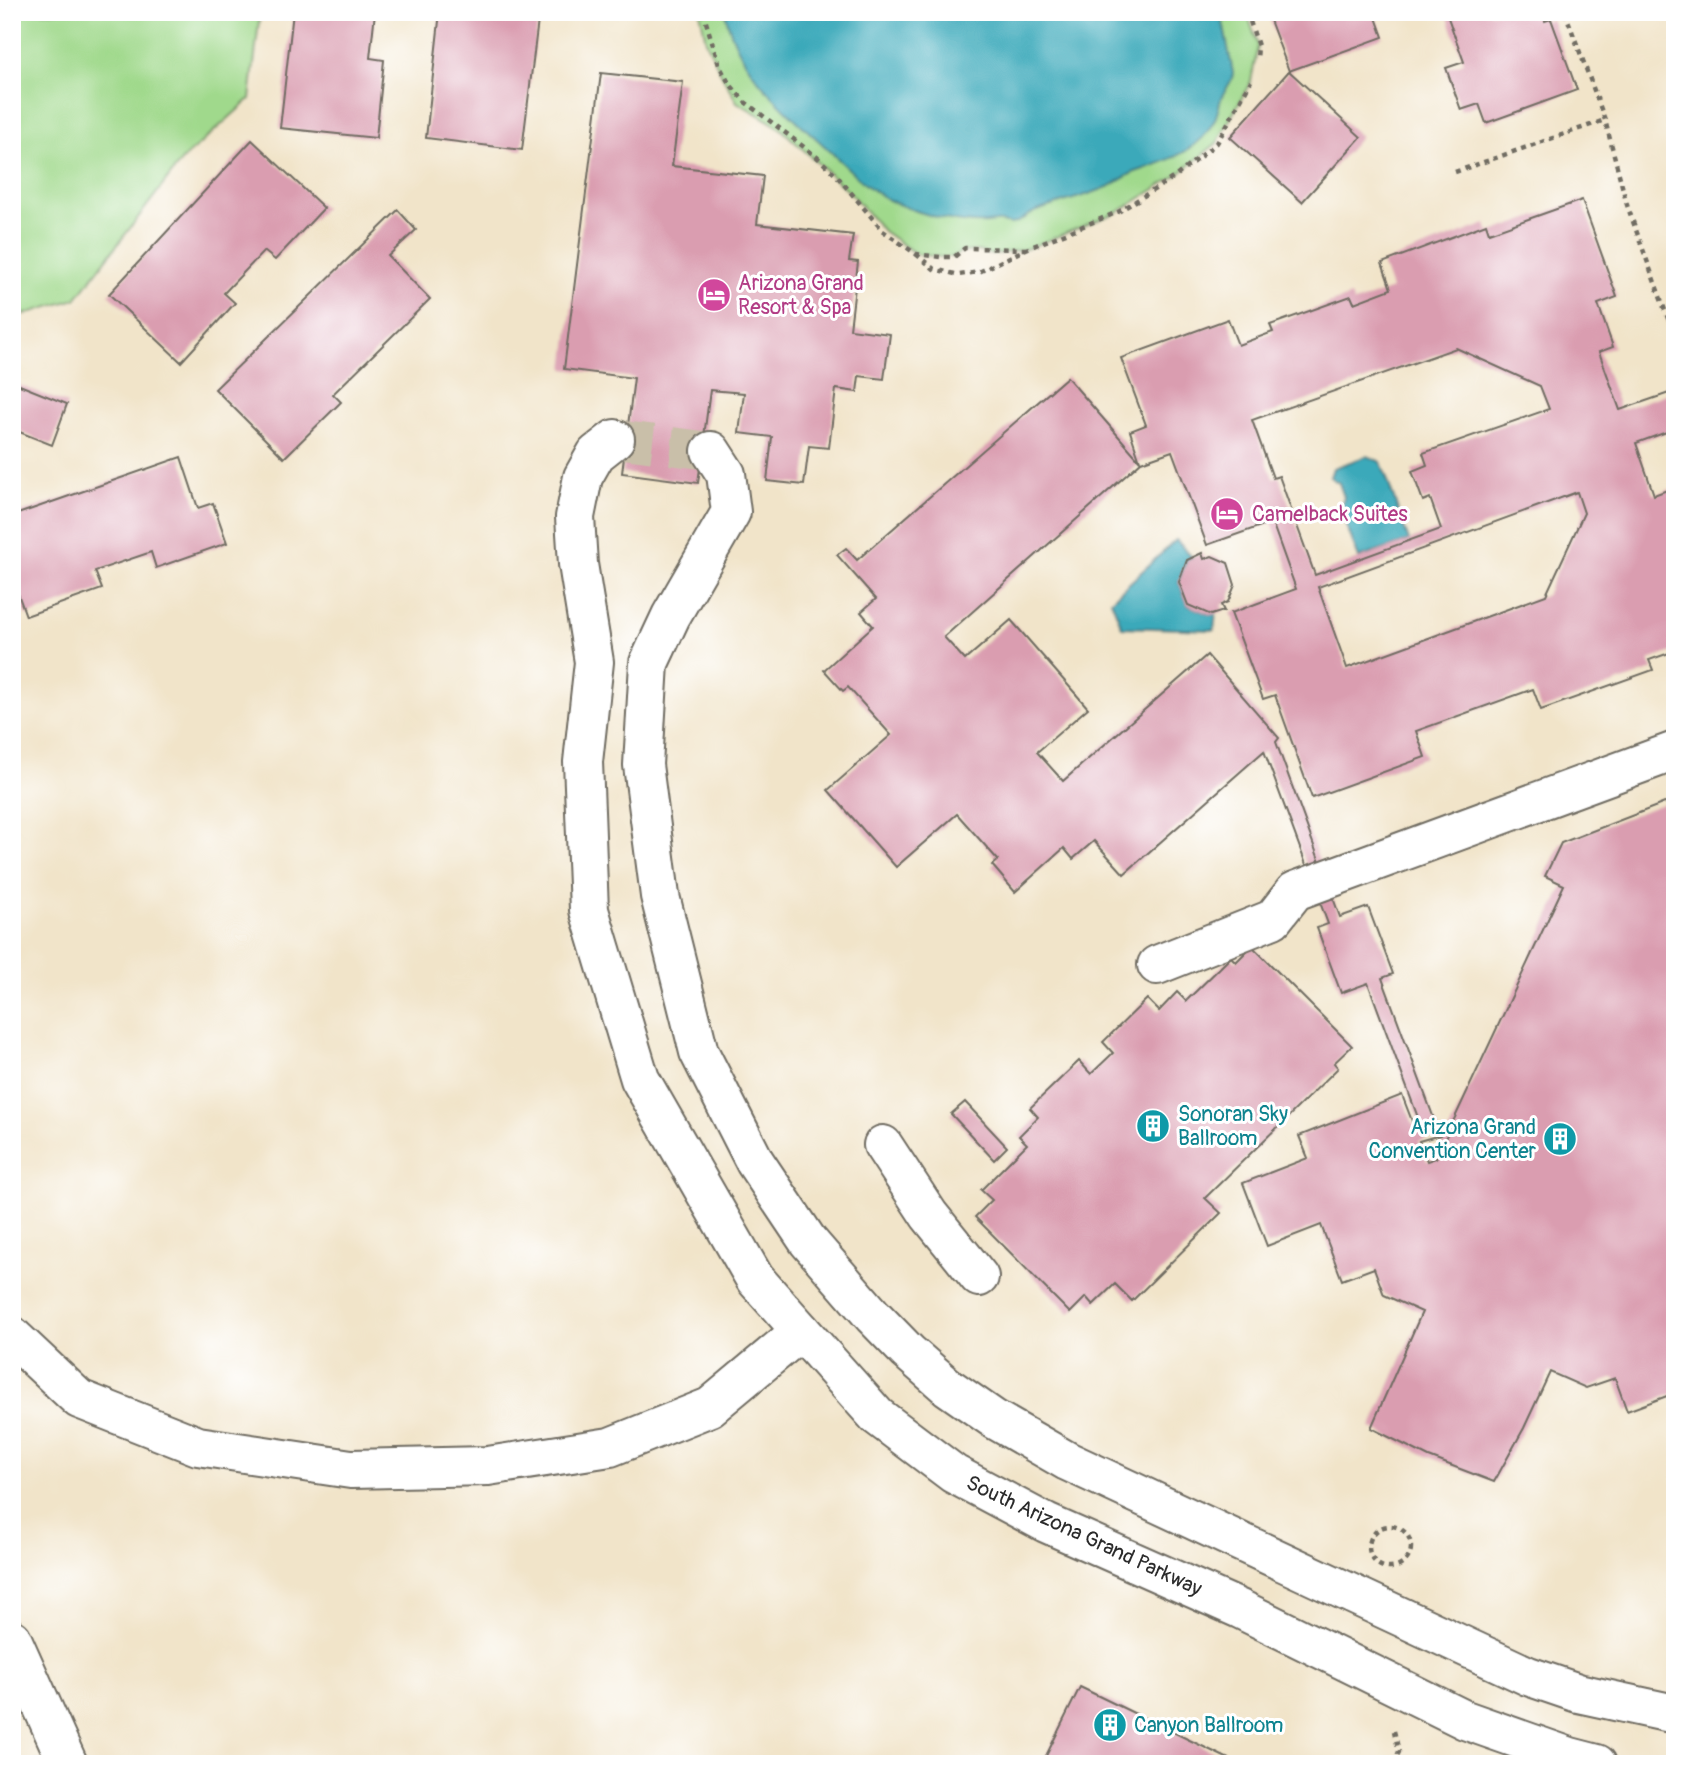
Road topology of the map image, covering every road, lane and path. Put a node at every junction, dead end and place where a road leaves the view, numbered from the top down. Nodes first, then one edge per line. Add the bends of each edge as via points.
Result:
1 (703, 12) edge
2 (1247, 12) edge
3 (1565, 12) edge
4 (1257, 59) dead end
5 (1251, 81) dead end
6 (1605, 120) junction
7 (1455, 172) dead end
8 (1026, 249) junction
9 (916, 254) junction
10 (1675, 338) edge
11 (615, 439) dead end
12 (711, 451) dead end
13 (1675, 751) edge
14 (1157, 965) dead end
15 (883, 1145) dead end
16 (979, 1277) dead end
17 (801, 1331) junction
18 (12, 1336) edge
19 (1381, 1565) joint
20 (12, 1639) edge
21 (1675, 1714) edge
22 (68, 1764) edge
23 (1597, 1764) edge

1 - 9 path via 719,65 745,102 817,157 883,231
2 - 4 path via 1258,46
3 - 6 path
5 - 8 path via 1217,143 1176,176 1118,212
6 - 7 path
6 - 10 path via 1627,205
8 - 9 path via 965,248 954,257
8 - 9 path via 979,272 959,275 934,269
11 - 17 main road, South Arizona Grand Parkway via 596,454 583,477 575,517 594,662 583,762 589,910 640,1079 755,1279
12 - 21 main road via 726,474 732,512 649,663 643,765 660,896 699,1052 755,1162 808,1241 908,1352 948,1387 1067,1461 1528,1676 1578,1693
13 - 14 main road via 1295,891 1273,919
15 - 16 main road
17 - 18 main road via 710,1407 610,1447 488,1466 351,1469 198,1446 79,1399
17 - 23 main road, South Arizona Grand Parkway via 877,1416 954,1474 1046,1523 1240,1609 1465,1720
19 - 19 path via 1370,1552 1371,1538 1387,1526 1400,1528 1412,1545 1408,1558 1397,1567
20 - 22 main road

